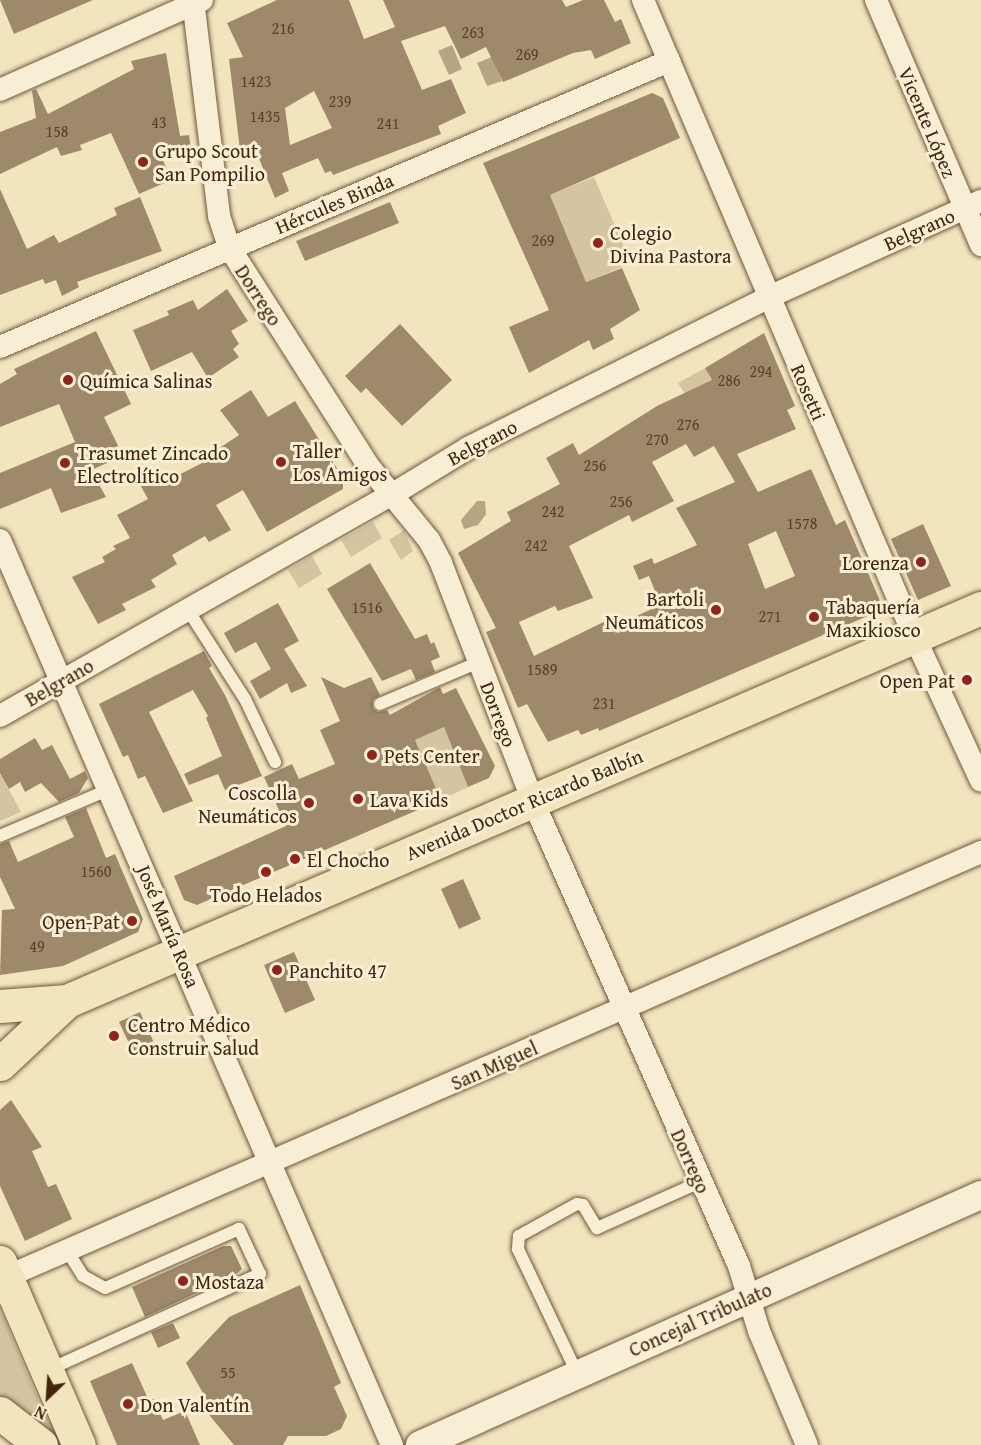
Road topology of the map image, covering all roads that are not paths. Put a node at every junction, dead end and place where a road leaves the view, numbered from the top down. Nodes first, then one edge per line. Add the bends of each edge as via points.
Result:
1 (643, 0) edge
2 (876, 0) edge
3 (196, 1) edge
4 (669, 61) junction
5 (0, 90) edge
6 (973, 205) edge
7 (981, 245) edge
8 (229, 247) junction
9 (769, 297) junction
10 (0, 347) edge
11 (393, 494) junction
12 (0, 540) edge
13 (981, 608) edge
14 (188, 610) junction
15 (915, 638) junction
16 (480, 663) junction
17 (62, 680) junction
18 (380, 704) dead end
19 (0, 716) edge
20 (276, 762) dead end
21 (981, 781) edge
22 (110, 789) junction
23 (532, 799) junction
24 (0, 836) edge
25 (981, 852) edge
26 (181, 953) junction
27 (68, 1002) junction
28 (0, 1006) edge
29 (624, 1007) junction
30 (0, 1064) edge
31 (272, 1162) junction
32 (700, 1182) junction
33 (981, 1195) edge
34 (67, 1250) junction
35 (3, 1270) edge
36 (748, 1297) junction
37 (47, 1371) junction
38 (578, 1375) junction
39 (0, 1413) edge
40 (41, 1445) edge
41 (79, 1445) edge
42 (392, 1445) edge
43 (420, 1445) edge
44 (807, 1445) edge

1 - 4 street, Rosetti
2 - 6 street, Vicente López
3 - 5 street
3 - 8 street, Dorrego via 219,216
4 - 8 street, Hércules Binda
4 - 9 street, Rosetti
6 - 7 street, Vicente López
6 - 9 street, Belgrano
8 - 10 street, Hércules Binda
8 - 11 street, Dorrego via 370,468
9 - 11 street, Belgrano via 468,448
9 - 15 street, Rosetti
11 - 14 street, Belgrano
11 - 16 street, Dorrego via 429,540 441,563
12 - 17 street, José María Rosa
13 - 15 main road, Avenida Doctor Ricardo Balbín
14 - 17 street, Belgrano
14 - 20 lane via 245,699
15 - 21 street, Rosetti
15 - 23 main road, Avenida Doctor Ricardo Balbín
16 - 18 lane
16 - 23 street, Dorrego
17 - 19 street, Belgrano
17 - 22 street, José María Rosa
22 - 24 lane
22 - 26 street, José María Rosa
23 - 26 main road, Avenida Doctor Ricardo Balbín
23 - 29 street, Dorrego
25 - 29 street, San Miguel
26 - 27 main road, Avenida Doctor Ricardo Balbín
26 - 31 street, José María Rosa
27 - 28 main road, Avenida Doctor Ricardo Balbín
27 - 30 main road, Avenida Doctor Ricardo Balbín
29 - 31 street, San Miguel
29 - 32 street, Dorrego
31 - 34 street, San Miguel
31 - 42 street, José María Rosa
32 - 36 street, Dorrego via 739,1266
32 - 38 lane via 597,1228 582,1205 577,1204 519,1236 518,1249
33 - 36 street, Concejal Tribulato
34 - 35 street, San Miguel
34 - 37 lane via 83,1276 105,1288 239,1229 260,1274
35 - 37 main road
36 - 38 street, Concejal Tribulato
36 - 44 street, Dorrego
37 - 41 main road
38 - 43 street, Concejal Tribulato
39 - 40 main road

